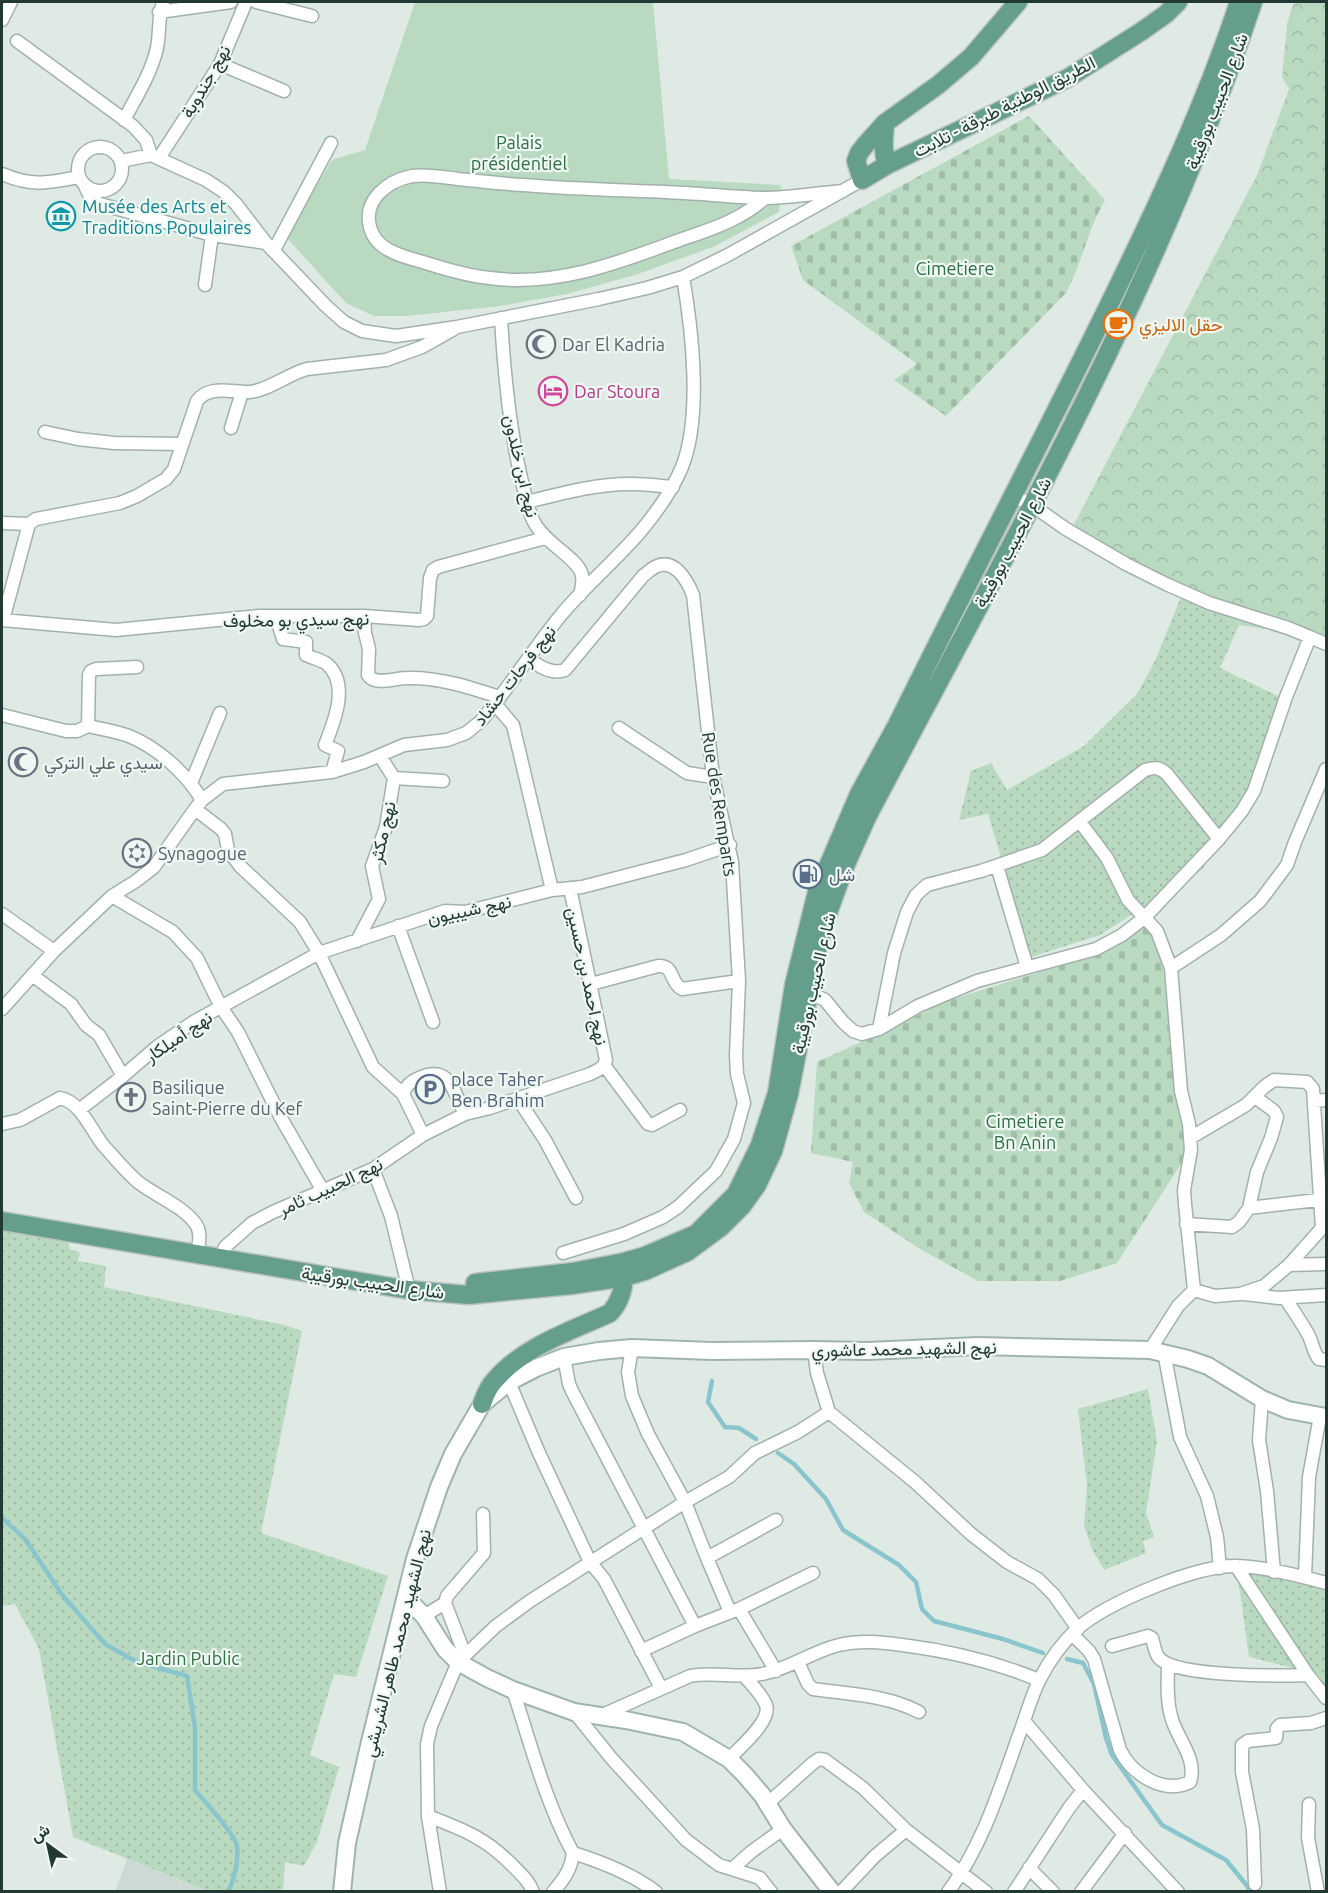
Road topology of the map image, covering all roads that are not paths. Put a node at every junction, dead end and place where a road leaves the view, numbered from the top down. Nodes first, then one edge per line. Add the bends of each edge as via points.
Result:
1 (231, 2) edge
2 (246, 2) edge
3 (256, 2) edge
4 (1018, 2) edge
5 (1178, 2) edge
6 (1239, 2) edge
7 (1253, 2) edge
8 (9, 3) edge
9 (161, 7) edge
10 (312, 16) dead end
11 (2, 20) edge
12 (17, 40) dead end
13 (220, 64) junction
14 (284, 92) dead end
15 (124, 120) junction
16 (885, 123) junction
17 (332, 143) dead end
18 (155, 156) junction
19 (121, 161) junction
20 (887, 165) junction
21 (2, 174) edge
22 (862, 180) junction
23 (82, 182) junction
24 (843, 191) junction
25 (765, 198) junction
26 (212, 235) junction
27 (271, 247) junction
28 (683, 277) junction
29 (206, 285) dead end
30 (501, 318) junction
31 (457, 327) junction
32 (242, 392) junction
33 (231, 428) dead end
34 (45, 432) dead end
35 (182, 444) junction
36 (673, 487) junction
37 (1014, 496) junction
38 (527, 502) junction
39 (1032, 505) junction
40 (2, 523) edge
41 (29, 524) junction
42 (544, 538) junction
43 (580, 594) junction
44 (276, 615) junction
45 (364, 616) junction
46 (2, 620) edge
47 (1310, 637) junction
48 (1326, 644) edge
49 (528, 659) junction
50 (137, 667) dead end
51 (497, 700) junction
52 (220, 713) dead end
53 (2, 715) edge
54 (88, 726) junction
55 (619, 728) dead end
56 (380, 756) junction
57 (332, 772) junction
58 (1325, 773) edge
59 (713, 777) junction
60 (394, 778) junction
61 (442, 780) dead end
62 (191, 783) junction
63 (199, 804) junction
64 (1080, 822) junction
65 (1219, 839) junction
66 (730, 845) junction
67 (997, 866) junction
68 (570, 888) junction
69 (552, 890) junction
70 (112, 896) junction
71 (2, 914) edge
72 (1144, 918) junction
73 (398, 926) junction
74 (357, 941) junction
75 (54, 951) junction
76 (319, 953) junction
77 (1027, 967) junction
78 (1171, 968) junction
79 (32, 975) junction
80 (739, 981) junction
81 (591, 984) junction
82 (802, 989) junction
83 (221, 1007) junction
84 (2, 1009) edge
85 (433, 1022) dead end
86 (879, 1029) junction
87 (604, 1065) junction
88 (123, 1076) junction
89 (403, 1094) junction
90 (1255, 1097) junction
91 (518, 1099) junction
92 (1320, 1100) edge
93 (79, 1110) junction
94 (680, 1110) dead end
95 (465, 1114) junction
96 (2, 1124) edge
97 (1321, 1124) edge
98 (423, 1135) junction
99 (1190, 1138) junction
100 (1322, 1148) edge
101 (373, 1169) junction
102 (1322, 1176) edge
103 (323, 1191) junction
104 (576, 1197) dead end
105 (1323, 1199) edge
106 (1249, 1208) junction
107 (2, 1214) edge
108 (2, 1221) edge
109 (1186, 1224) junction
110 (1324, 1227) edge
111 (198, 1249) junction
112 (222, 1253) junction
113 (564, 1253) dead end
114 (1326, 1264) edge
115 (1289, 1265) junction
116 (624, 1270) junction
117 (408, 1284) junction
118 (1194, 1290) junction
119 (1240, 1294) junction
120 (1326, 1295) edge
121 (1285, 1298) junction
122 (632, 1348) junction
123 (814, 1350) junction
124 (1157, 1351) junction
125 (564, 1357) junction
126 (1326, 1359) edge
127 (509, 1382) junction
128 (1262, 1399) junction
129 (482, 1404) junction
130 (830, 1412) junction
131 (1323, 1416) edge
132 (685, 1502) junction
133 (483, 1514) dead end
134 (776, 1520) dead end
135 (644, 1528) junction
136 (707, 1558) junction
137 (590, 1562) junction
138 (1236, 1566) junction
139 (1220, 1568) junction
140 (1274, 1572) junction
141 (813, 1573) dead end
142 (1305, 1577) junction
143 (1326, 1583) edge
144 (406, 1598) junction
145 (445, 1603) junction
146 (735, 1611) junction
147 (424, 1616) junction
148 (695, 1626) junction
149 (1075, 1632) junction
150 (1112, 1646) dead end
151 (641, 1651) junction
152 (461, 1658) junction
153 (798, 1662) junction
154 (1168, 1664) junction
155 (776, 1671) junction
156 (1308, 1675) junction
157 (746, 1677) junction
158 (1039, 1680) junction
159 (661, 1688) junction
160 (513, 1690) junction
161 (1326, 1698) edge
162 (574, 1712) junction
163 (919, 1712) dead end
164 (599, 1717) junction
165 (1326, 1718) edge
166 (1024, 1721) junction
167 (729, 1759) junction
168 (1083, 1790) junction
169 (767, 1804) junction
170 (1309, 1804) dead end
171 (428, 1816) junction
172 (783, 1829) junction
173 (906, 1830) junction
174 (1125, 1833) junction
175 (573, 1853) junction
176 (1029, 1868) junction
177 (732, 1869) junction
178 (961, 1873) junction
179 (1255, 1884) dead end
180 (1166, 1886) edge
181 (342, 1892) edge
182 (440, 1892) edge
183 (533, 1892) edge
184 (553, 1892) edge
185 (656, 1892) edge
186 (771, 1892) edge
187 (832, 1892) edge
188 (841, 1892) edge
189 (948, 1892) edge
190 (986, 1892) edge
191 (1014, 1892) edge
192 (1053, 1892) edge
193 (1081, 1892) edge
194 (1178, 1892) edge
195 (1318, 1892) edge

1 - 9 street
2 - 13 street, نهج جندوبة
3 - 10 street
4 - 16 main road via 971,57
5 - 20 main road, الطريق الوطنية طبرقة - تلابت via 1142,31 1068,78
6 - 37 main road, شارع الحبيب بورقيبة via 1191,131
7 - 39 main road, شارع الحبيب بورقيبة via 1207,129 1150,262
8 - 11 street
9 - 15 street via 152,64
12 - 15 street
13 - 14 street
13 - 18 street, نهج جندوبة
15 - 18 street via 140,133
16 - 20 main road, الطريق الوطنية طبرقة - تلابت via 883,155
16 - 22 main road via 856,160
17 - 27 street
18 - 19 street
18 - 27 street via 224,192
19 - 23 street via 121,177 110,189 95,191
19 - 23 street via 106,148 87,151 78,168
20 - 22 main road, الطريق الوطنية طبرقة - تلابت
21 - 23 street via 35,184
22 - 24 street
23 - 26 street via 90,197 100,204
24 - 25 street
24 - 28 street
25 - 25 street via 412,176 383,188 369,208 368,219 370,231 391,252 457,272 492,279 528,280 574,274 644,254 739,217
26 - 27 street
26 - 29 street
27 - 31 street via 326,306 362,331 396,336
28 - 30 street via 609,297
28 - 36 street, نهج فرحات حشاد via 691,327 693,394 683,465
30 - 31 street
30 - 38 street, نهج ابن خلدون via 507,401
31 - 32 street via 404,355 307,369 259,390
32 - 33 street
32 - 35 street via 202,395
34 - 35 street via 114,443
35 - 41 street via 174,469 152,488 120,503 36,519
36 - 38 street via 615,485
36 - 43 street, نهج فرحات حشاد via 641,531
37 - 39 street
37 - 82 main road, شارع الحبيب بورقيبة via 859,795 817,892
38 - 42 street, نهج ابن خلدون via 533,522
39 - 47 street via 1125,564 1166,584
39 - 82 main road, شارع الحبيب بورقيبة via 859,836
40 - 41 street
41 - 46 street
42 - 43 street, نهج ابن خلدون via 577,565 583,580
42 - 45 street, نهج سيدي بو مخلوف via 433,570 427,616 423,620
43 - 49 street, نهج فرحات حشاد
44 - 45 street, نهج سيدي بو مخلوف
44 - 46 street, نهج سيدي بو مخلوف via 116,630
44 - 57 street via 283,639 306,642 306,655 327,663 335,674 338,706 325,745 338,752
45 - 51 street via 368,675 372,680 431,679
47 - 48 street
47 - 65 street via 1254,791
49 - 51 street, نهج فرحات حشاد
49 - 59 street, Rue des Remparts via 549,671 565,670 644,576 657,566 674,567 688,582 693,595
50 - 54 street via 91,671
51 - 56 street, نهج فرحات حشاد via 466,733 447,740 404,745
51 - 69 street via 513,725
52 - 62 street
53 - 54 street via 66,731
54 - 62 street via 129,736 148,746
55 - 59 street via 687,772
56 - 57 street, نهج فرحات حشاد
56 - 60 street, نهج مكثر
57 - 63 street, نهج فرحات حشاد via 223,784
58 - 78 street via 1287,865 1260,902 1221,935
59 - 66 street, Rue des Remparts
60 - 61 street
60 - 74 street, نهج مكثر via 386,827 372,866 379,899
62 - 63 street
63 - 70 street, نهج فرحات حشاد via 154,867
63 - 76 street via 225,834 233,859 300,922
64 - 65 street via 1154,767 1167,774
64 - 67 street via 1042,850
64 - 72 street via 1107,858 1128,900
65 - 72 street
66 - 68 street, نهج شيبيون via 686,860
66 - 80 street, Rue des Remparts
67 - 77 street
67 - 86 street via 927,885 916,895 894,953
68 - 69 street, نهج شيبيون
68 - 81 street, نهج احمد بن حسين
69 - 73 street, نهج شيبيون via 465,912 445,911
70 - 75 street, نهج فرحات حشاد
70 - 83 street via 183,942 197,958
71 - 75 street
72 - 77 street via 1102,947
72 - 78 street via 1157,931
73 - 74 street, نهج شيبيون
73 - 85 street
74 - 76 street, نهج شيبيون
75 - 79 street, نهج فرحات حشاد
76 - 83 street, نهج شيبيون
76 - 89 street via 373,1067
77 - 86 street via 976,981 918,1006
78 - 99 street via 1181,1091
79 - 84 street, نهج فرحات حشاد
79 - 88 street via 70,1004 99,1035
80 - 81 street via 682,989 665,965
80 - 113 street, Rue des Remparts via 736,1055 744,1102 734,1139 716,1171 686,1201 663,1216 597,1244
81 - 87 street, نهج احمد بن حسين
82 - 86 street via 825,1000 853,1031 862,1034
82 - 116 main road, شارع الحبيب بورقيبة via 783,1117 774,1151 757,1185 742,1206 702,1242 663,1264
83 - 88 street, نهج أميلكار via 165,1041
83 - 103 street
87 - 91 street, نهج الحبيب ثامر via 590,1074
87 - 94 street via 648,1124
88 - 93 street, نهج أميلكار
89 - 95 street via 411,1081 440,1073 447,1078
89 - 98 street
90 - 92 street via 1274,1080 1301,1081 1307,1082
90 - 99 street
90 - 106 street via 1278,1117 1257,1172
91 - 95 street, نهج الحبيب ثامر
91 - 104 street
92 - 97 street
93 - 96 street via 60,1098
93 - 111 street via 102,1144 136,1180 191,1219 199,1230
95 - 98 street, نهج الحبيب ثامر
97 - 100 street
98 - 101 street, نهج الحبيب ثامر
99 - 109 street via 1184,1190
100 - 102 street
101 - 103 street, نهج الحبيب ثامر
101 - 117 street via 391,1216
102 - 105 street
103 - 112 street, نهج الحبيب ثامر via 252,1223
105 - 106 street
105 - 110 street
106 - 109 street via 1232,1227
107 - 111 main road, شارع الحبيب بورقيبة
108 - 111 main road, شارع الحبيب بورقيبة
109 - 118 street
110 - 115 street
111 - 112 main road, شارع الحبيب بورقيبة
112 - 117 main road, شارع الحبيب بورقيبة
114 - 115 street
115 - 119 street via 1264,1286
116 - 117 main road, شارع الحبيب بورقيبة via 572,1285 469,1295
116 - 129 main road via 618,1305 548,1340 517,1361 495,1379
118 - 119 street via 1215,1296
118 - 124 street via 1178,1306
119 - 121 street
120 - 121 street
121 - 126 street via 1316,1355
122 - 123 street, نهج الشهيد محمد عاشوري via 712,1352
122 - 125 street, نهج الشهيد محمد عاشوري
122 - 132 street via 628,1372 632,1396
123 - 124 street, نهج الشهيد محمد عاشوري via 978,1346
123 - 130 street
124 - 128 street, نهج الشهيد محمد عاشوري via 1208,1366
124 - 139 street via 1180,1437 1207,1496
125 - 127 street, نهج الشهيد محمد عاشوري
125 - 135 street via 572,1391
127 - 129 street, نهج الشهيد محمد عاشوري
127 - 137 street
128 - 131 street, نهج الشهيد محمد عاشوري via 1288,1410
128 - 140 street via 1259,1440
129 - 144 street, نهج الشهيد محمد طاهر الشريشي via 439,1487
130 - 132 street via 755,1453 729,1477
130 - 149 street via 971,1534 1007,1562 1038,1579 1054,1595
131 - 142 street via 1309,1477
132 - 135 street
132 - 136 street
133 - 145 street via 484,1553
134 - 136 street
135 - 137 street
135 - 148 street
136 - 146 street
137 - 151 street via 604,1579
137 - 152 street via 496,1626
138 - 139 street
138 - 140 street
138 - 156 street
139 - 149 street via 1144,1590 1095,1616
140 - 142 street
141 - 146 street
142 - 143 street
144 - 147 street
144 - 181 street, نهج الشهيد محمد طاهر الشريشي via 347,1843
145 - 147 street
145 - 152 street
146 - 148 street
146 - 155 street
147 - 152 street via 445,1649
148 - 151 street
149 - 154 street via 1094,1659 1125,1760 1145,1779 1182,1786 1192,1776 1189,1756 1172,1719
149 - 158 street
150 - 154 street via 1150,1636 1157,1657
151 - 159 street
152 - 160 street via 487,1678
152 - 171 street via 427,1744
153 - 155 street
153 - 158 street via 837,1645 876,1642 967,1656
153 - 163 street via 813,1689 868,1696
154 - 156 street via 1268,1677
155 - 157 street
156 - 161 street
157 - 159 street via 700,1674
157 - 167 street via 767,1707 767,1715
158 - 166 street
159 - 164 street
160 - 162 street
160 - 175 street via 558,1826
162 - 164 street
162 - 177 street via 681,1835 712,1861
164 - 167 street via 683,1732
165 - 179 street via 1280,1725 1276,1738 1242,1745 1242,1772 1253,1829
166 - 168 street
166 - 178 street via 997,1797
167 - 169 street
168 - 174 street
168 - 176 street
169 - 172 street
169 - 173 street via 813,1764 825,1760 863,1788
170 - 195 street via 1308,1838
171 - 182 street
171 - 183 street via 482,1839 526,1879
172 - 177 street
172 - 187 street
173 - 178 street
173 - 188 street
174 - 180 street
174 - 193 street
175 - 184 street via 566,1877
175 - 185 street via 607,1864
176 - 191 street
176 - 192 street
177 - 186 street via 760,1878
178 - 189 street
178 - 190 street
180 - 194 street

